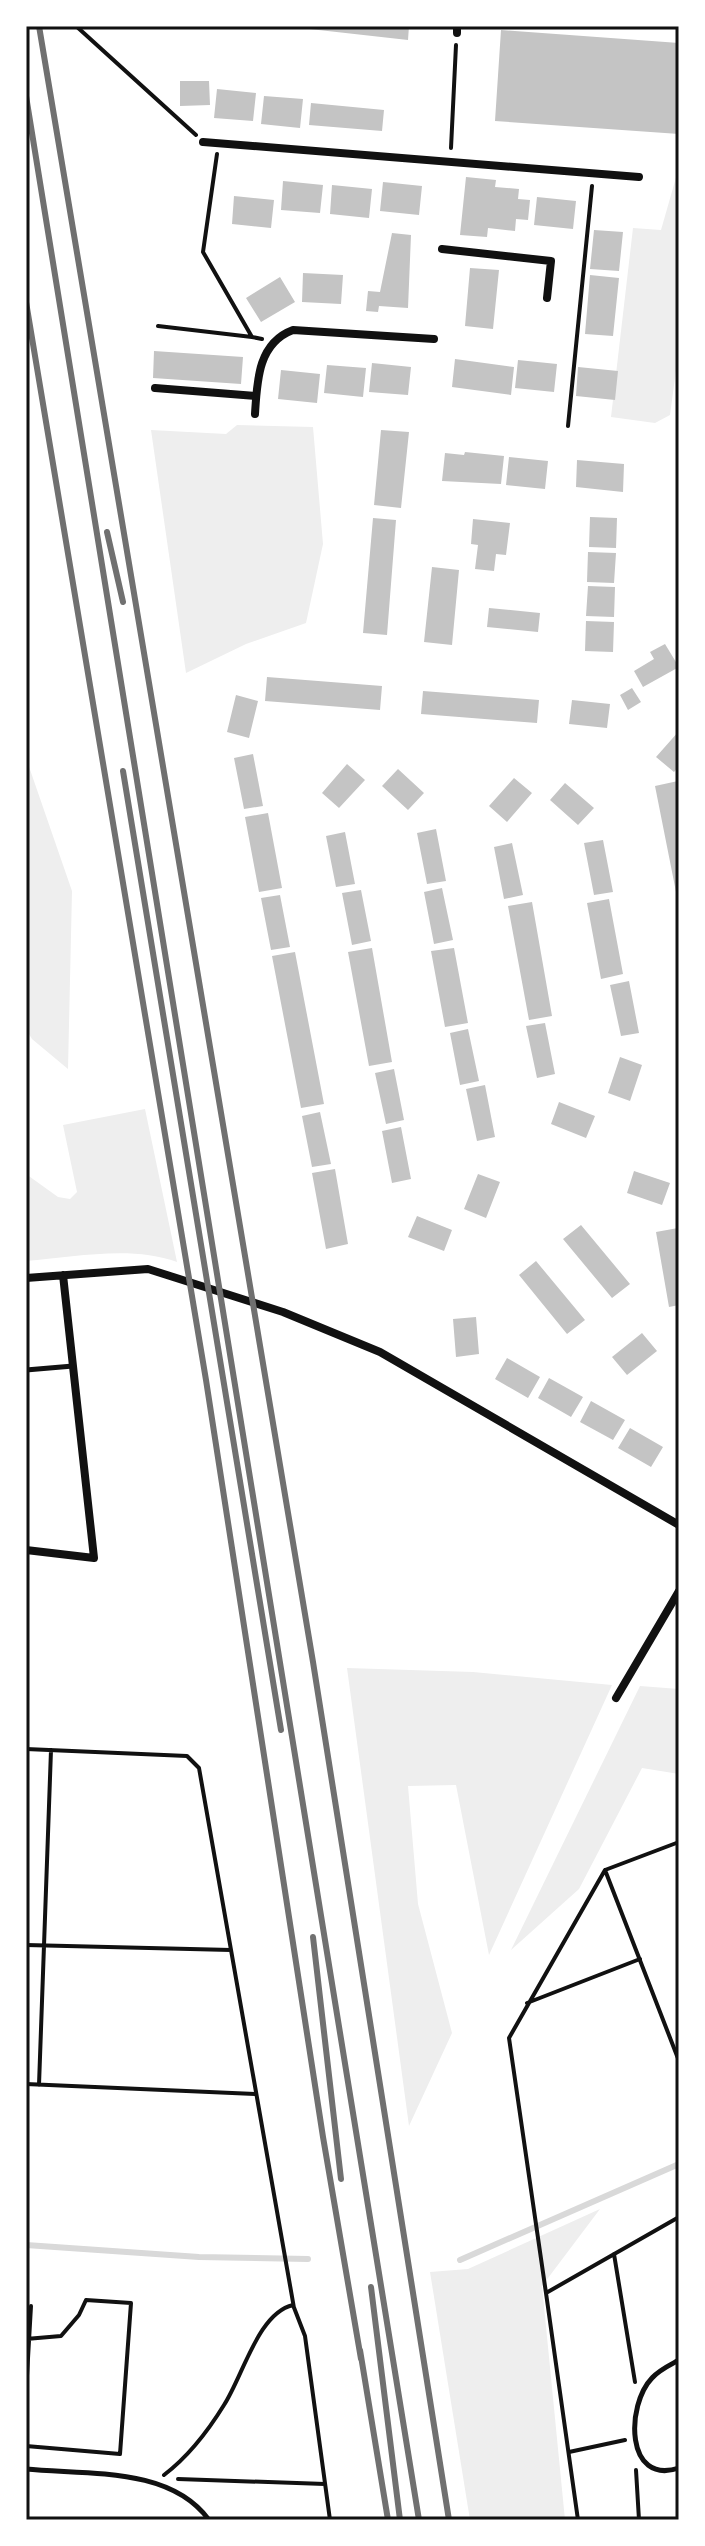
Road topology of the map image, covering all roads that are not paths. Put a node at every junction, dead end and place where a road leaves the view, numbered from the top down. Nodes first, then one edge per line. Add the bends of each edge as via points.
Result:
1 (203, 142) road end
2 (639, 177) dead end
3 (442, 249) dead end
4 (547, 298) dead end
5 (434, 339) dead end
6 (155, 388) dead end
7 (256, 396) junction
8 (255, 414) dead end
9 (63, 1275) junction
10 (26, 1278) edge
11 (73, 1366) junction
12 (26, 1370) edge
13 (679, 1525) edge
14 (26, 1550) edge
15 (679, 1591) edge
16 (616, 1698) dead end
17 (679, 2360) edge
18 (679, 2468) edge
19 (26, 2469) edge
20 (209, 2520) edge

1 - 2 street
3 - 4 street via 551,261
5 - 7 street via 293,330 264,351
6 - 7 street
7 - 8 street
9 - 10 street
9 - 11 street
9 - 13 street via 148,1269 173,1275 380,1352
11 - 12 lane
11 - 14 street via 94,1558
15 - 16 street
17 - 18 lane via 651,2379 639,2407 635,2448 652,2469
19 - 20 lane via 156,2482 180,2493

